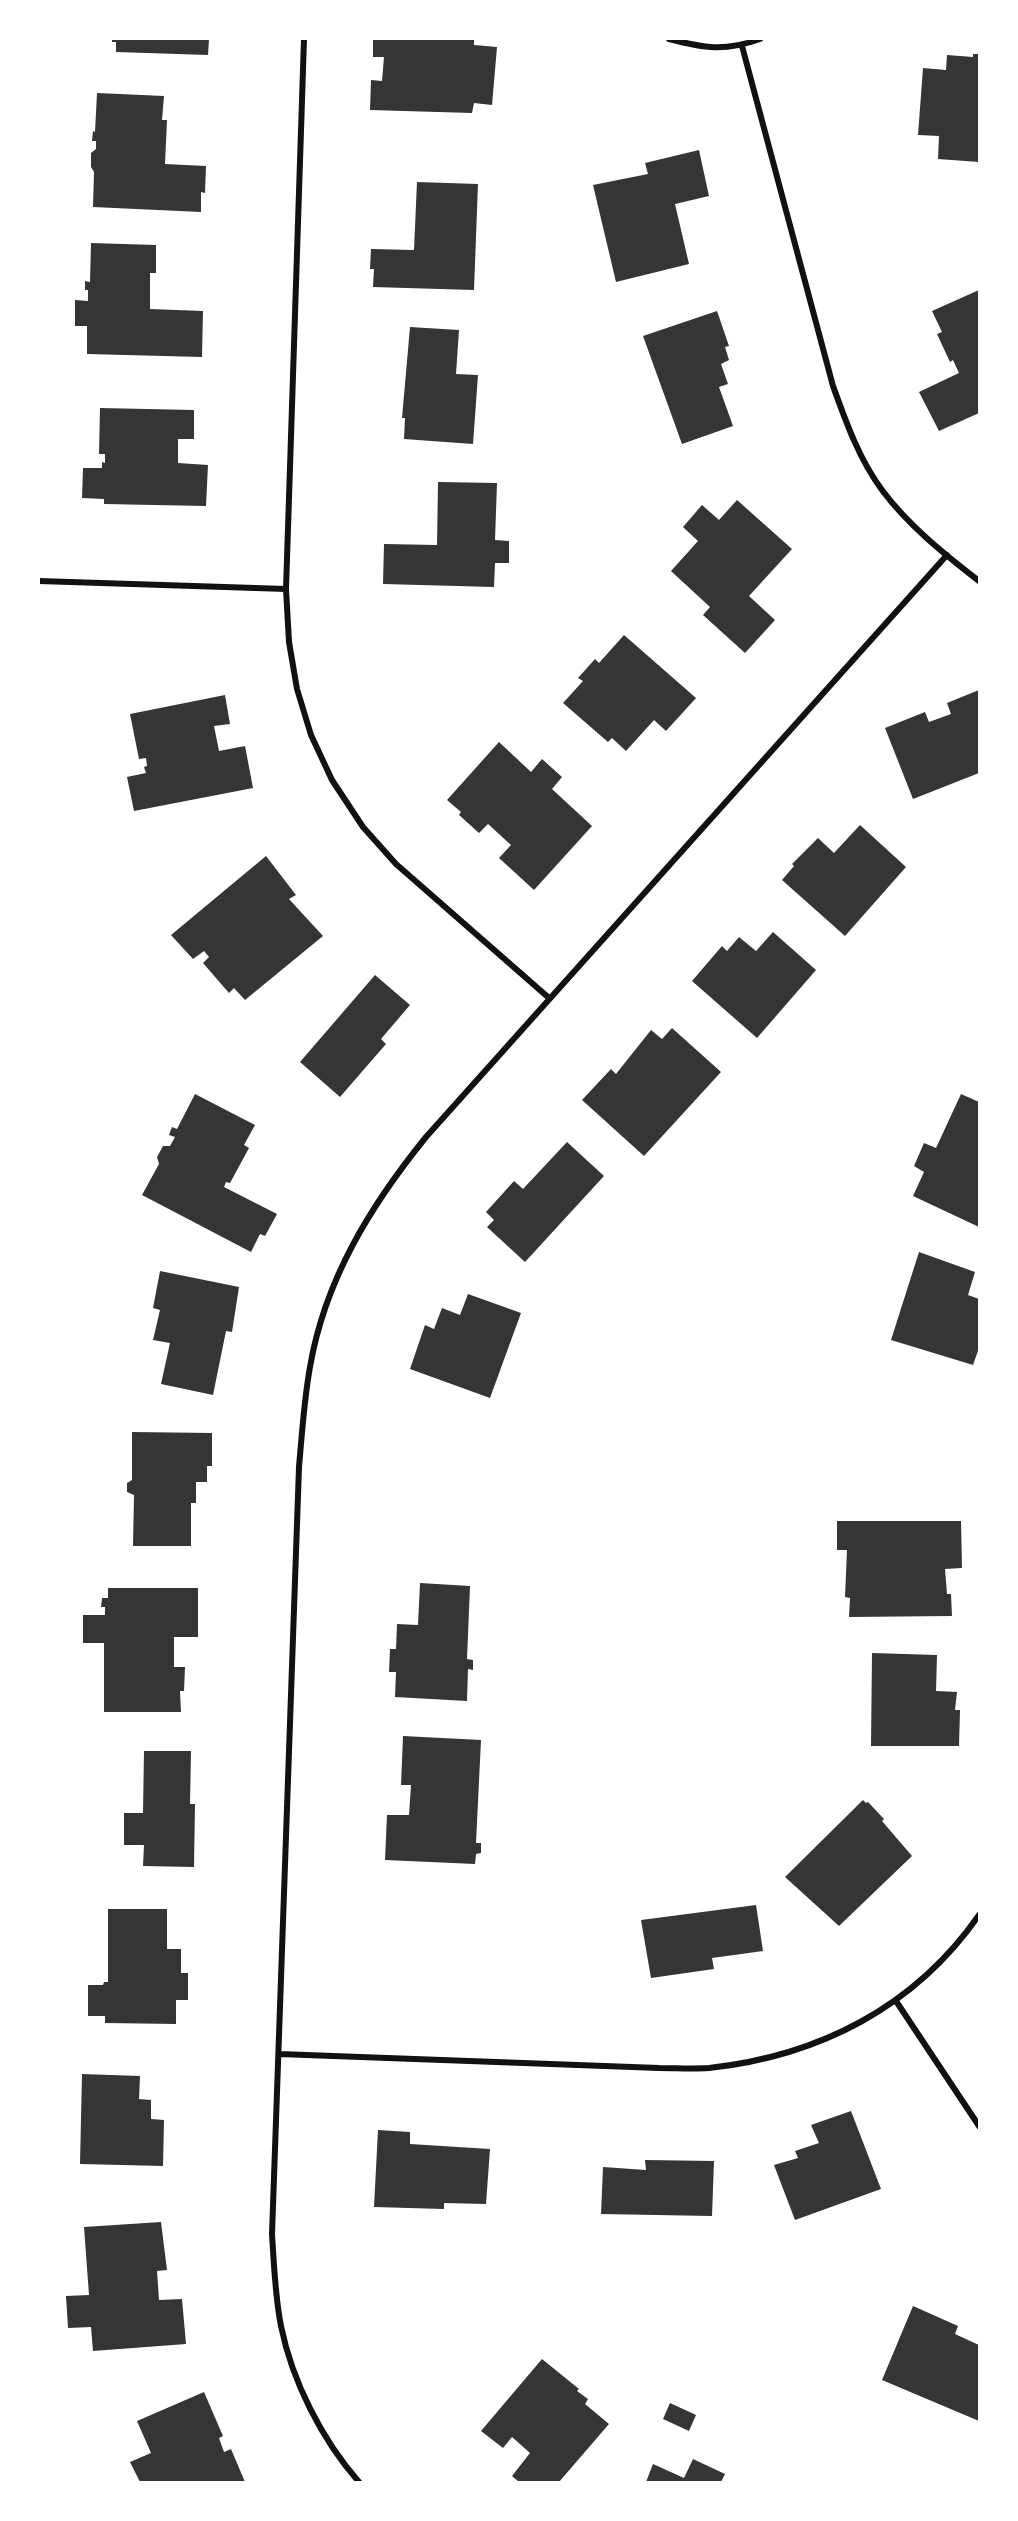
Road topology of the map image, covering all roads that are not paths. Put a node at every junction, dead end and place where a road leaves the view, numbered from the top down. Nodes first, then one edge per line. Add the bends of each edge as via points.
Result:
1 (304, 39) edge
2 (669, 39) edge
3 (760, 39) edge
4 (742, 46) junction
5 (947, 555) junction
6 (39, 581) edge
7 (979, 581) edge
8 (286, 589) junction
9 (549, 998) junction
10 (979, 1916) edge
11 (896, 2001) junction
12 (279, 2054) junction
13 (979, 2126) edge
14 (359, 2482) edge

1 - 8 street
2 - 4 street via 706,49
3 - 4 street
4 - 5 street via 847,423 881,489
5 - 7 street
5 - 9 street
6 - 8 street
8 - 9 street via 297,689 332,780 363,827 396,864
9 - 12 street via 426,1137 363,1223 341,1269 310,1365 299,1467
10 - 11 street via 940,1961
11 - 12 street via 850,2028 802,2049 707,2068
11 - 13 street
12 - 14 street via 272,2234 281,2327 308,2404

